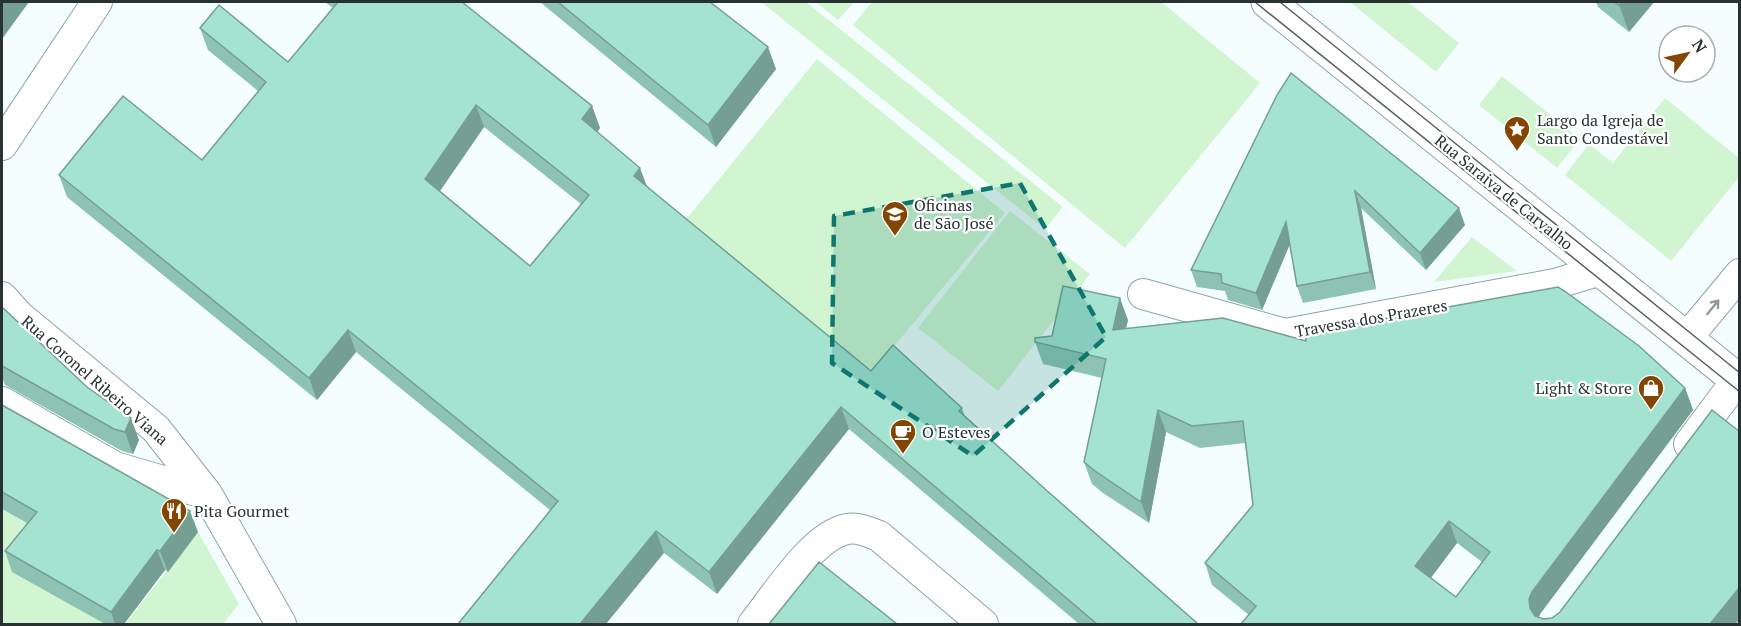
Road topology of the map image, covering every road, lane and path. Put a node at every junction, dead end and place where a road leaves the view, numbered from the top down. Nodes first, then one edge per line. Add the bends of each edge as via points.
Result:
1 (98, 2) edge
2 (1268, 2) edge
3 (2, 145) edge
4 (1601, 270) junction
5 (1740, 274) edge
6 (1143, 294) dead end
7 (2, 297) edge
8 (1686, 339) junction
9 (1738, 381) edge
10 (2, 402) edge
11 (1672, 467) edge
12 (207, 494) junction
13 (281, 624) edge
14 (753, 624) edge
15 (983, 624) edge

1 - 3 street
2 - 4 street, Rua Saraiva de Carvalho
4 - 6 street, Travessa dos Prazeres via 1556,284 1285,334
4 - 8 street, Rua Saraiva de Carvalho
8 -> 5 street
7 - 12 street, Rua Coronel Ribeiro Viana via 18,315 156,429
8 - 9 street, Rua Saraiva de Carvalho
9 - 11 street
10 - 12 street via 115,467
12 - 13 street, Rua Coronel Ribeiro Viana
14 - 15 street via 817,545 849,528 879,536

